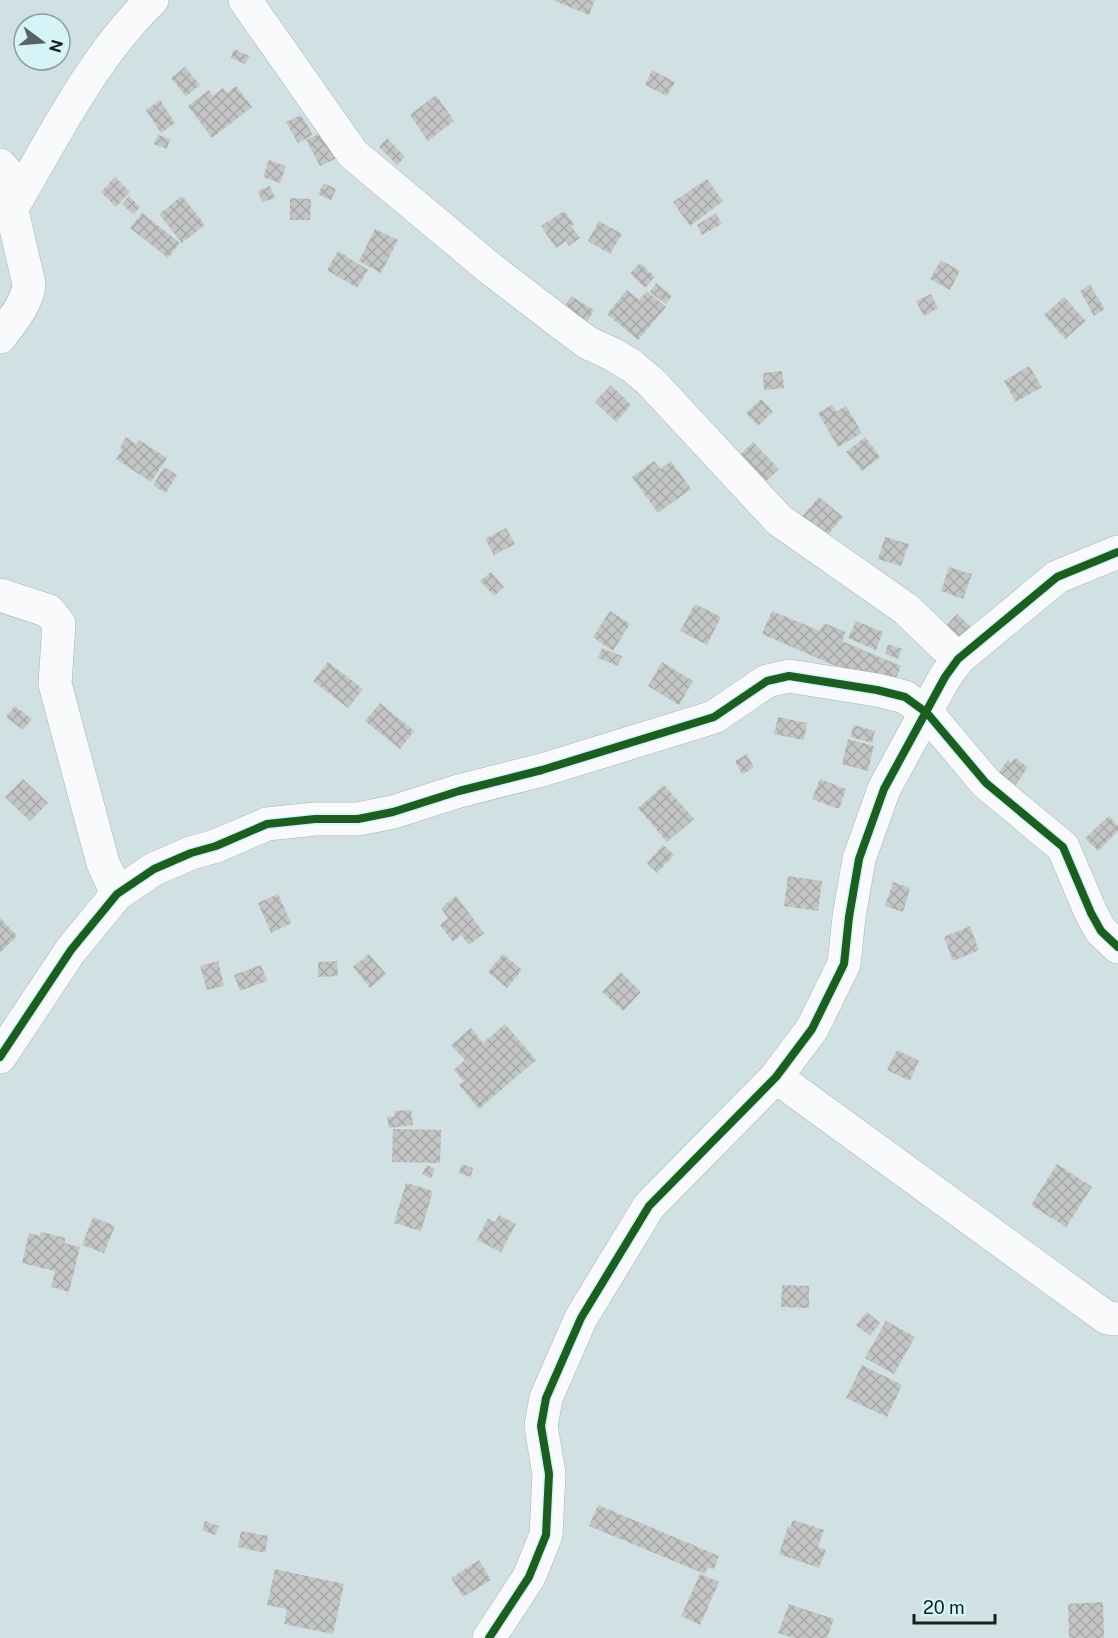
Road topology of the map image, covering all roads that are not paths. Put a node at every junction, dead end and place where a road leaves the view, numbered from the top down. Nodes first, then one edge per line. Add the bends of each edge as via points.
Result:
1 (152, 0) edge
2 (245, 0) edge
3 (0, 165) edge
4 (12, 208) junction
5 (0, 337) edge
6 (1118, 552) edge
7 (0, 595) edge
8 (958, 659) junction
9 (927, 713) junction
10 (117, 894) junction
11 (1118, 947) edge
12 (0, 1057) edge
13 (776, 1077) junction
14 (1118, 1319) edge
15 (489, 1638) edge

1 - 4 street via 119,35
2 - 8 street via 353,154 569,329 632,366 779,520 906,609
3 - 4 street via 7,173
4 - 5 street via 28,273 28,293
6 - 8 street via 1057,577
7 - 10 street via 49,611 59,624 55,684 103,863
8 - 9 street
9 - 10 street via 905,697 789,676 767,681 714,717 542,770 358,819 267,824 154,869
9 - 11 street via 986,783 1063,847 1091,913 1101,931
9 - 13 street via 884,789 859,859 844,964 812,1029
10 - 12 street via 71,950
13 - 14 street via 1107,1318
13 - 15 street via 649,1206 581,1318 546,1398 542,1426 549,1474 546,1535 530,1577

